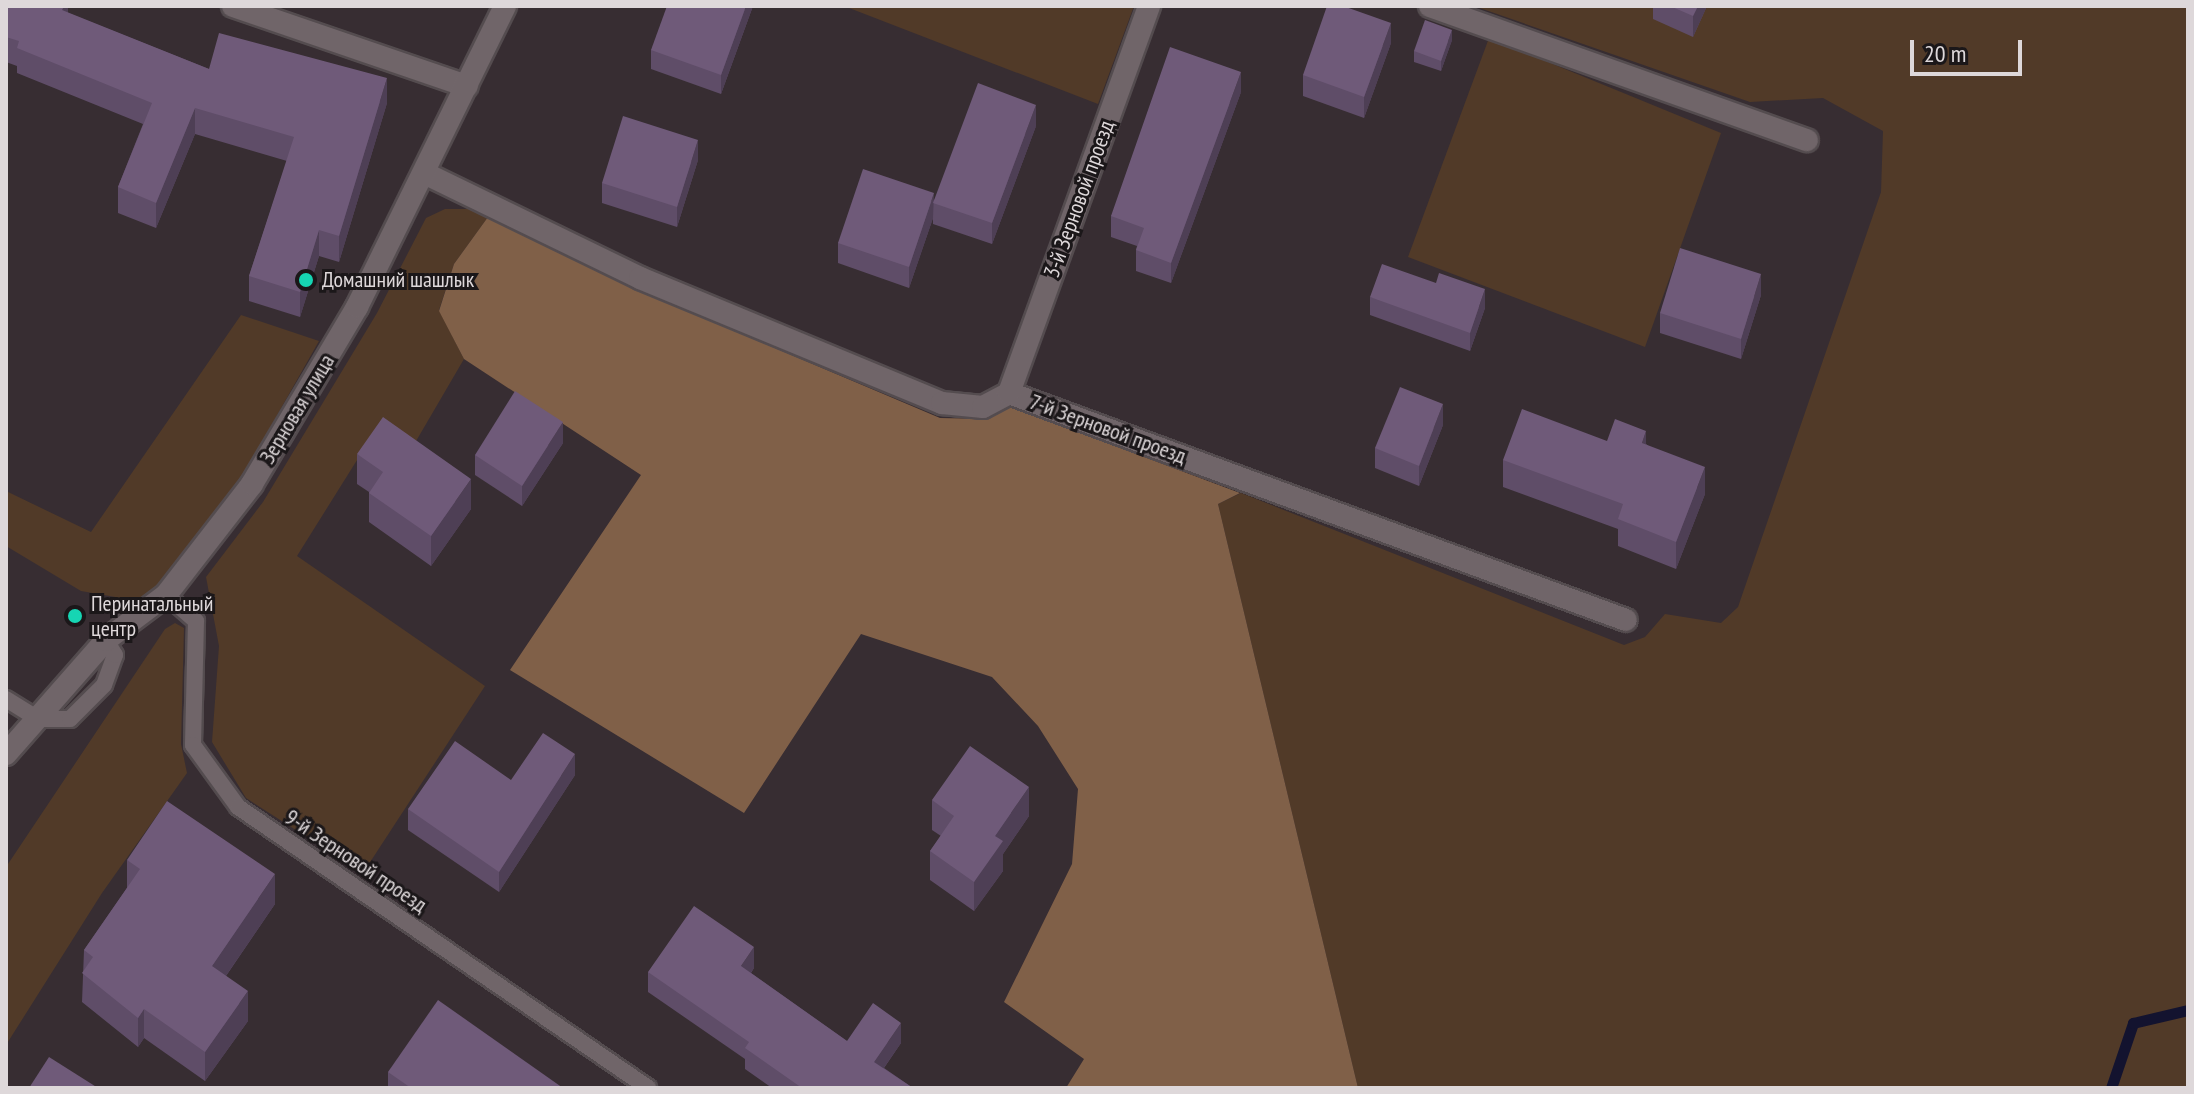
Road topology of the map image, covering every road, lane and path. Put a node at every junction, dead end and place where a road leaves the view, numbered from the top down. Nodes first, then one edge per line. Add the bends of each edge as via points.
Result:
1 (233, 6) edge
2 (505, 6) edge
3 (1149, 6) edge
4 (1430, 6) edge
5 (467, 86) junction
6 (1807, 140) dead end
7 (424, 173) junction
8 (1009, 393) junction
9 (166, 595) junction
10 (1626, 620) dead end
11 (6, 699) edge
12 (38, 719) junction
13 (6, 754) edge
14 (648, 1088) edge

1 - 5 street
2 - 5 street, Зерновая улица
3 - 8 street, 3-й Зерновой проезд
4 - 6 street
5 - 7 street, Зерновая улица
7 - 8 street, 7-й Зерновой проезд via 640,278 942,403 983,407
7 - 9 street, Зерновая улица via 357,307 252,484
8 - 10 street, 7-й Зерновой проезд
9 - 12 street, Зерновая улица via 106,640
9 - 14 lane, 9-й Зерновой проезд via 196,621 193,745 238,807
11 - 12 lane
12 - 13 street, Зерновая улица

